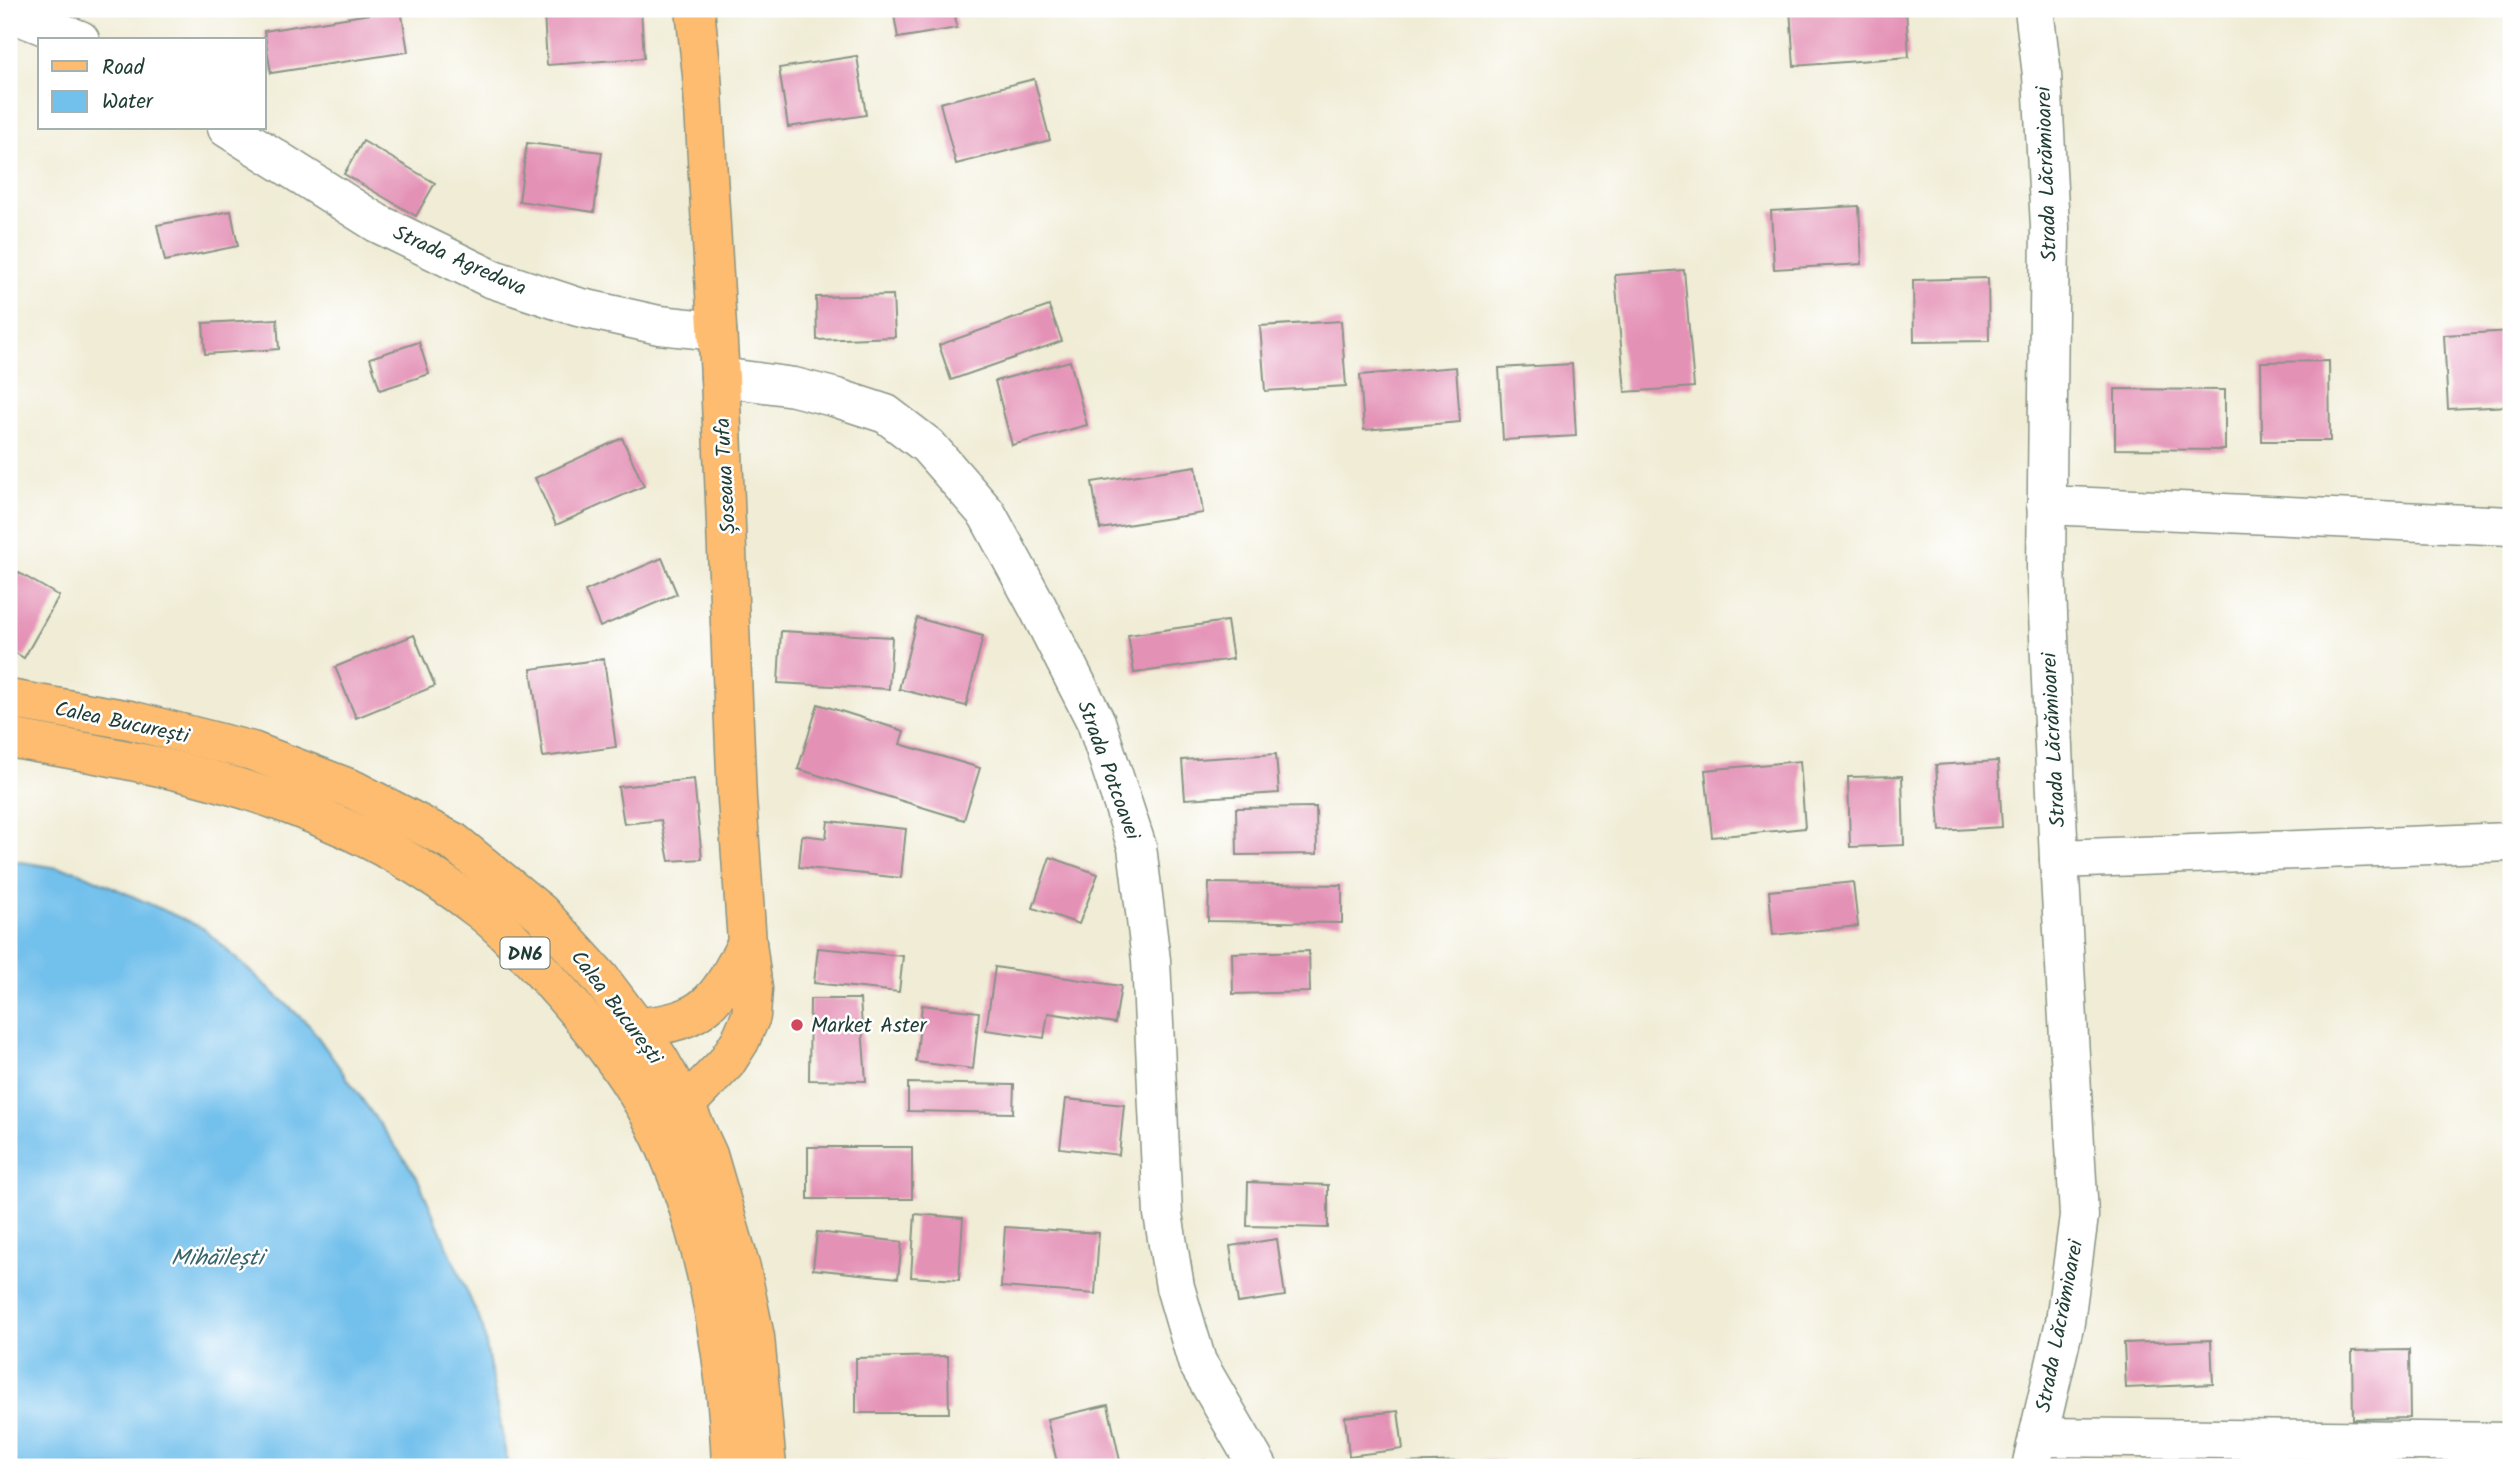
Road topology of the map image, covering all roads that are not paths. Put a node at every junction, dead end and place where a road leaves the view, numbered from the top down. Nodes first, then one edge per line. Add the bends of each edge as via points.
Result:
1 (695, 9) edge
2 (2034, 9) edge
3 (9, 12) edge
4 (75, 38) edge
5 (230, 130) edge
6 (717, 331) junction
7 (720, 377) junction
8 (2046, 505) junction
9 (2511, 526) edge
10 (9, 699) edge
11 (9, 738) edge
12 (2511, 842) edge
13 (2059, 859) junction
14 (747, 943) junction
15 (636, 1027) junction
16 (685, 1105) junction
17 (2511, 1442) edge
18 (2034, 1452) edge
19 (731, 1467) edge
20 (767, 1467) edge
21 (1258, 1467) edge

1 - 6 main road, Șoseaua Tufa
2 - 8 street, Strada Lăcrămioarei via 2050,227
3 - 4 street
5 - 6 street, Strada Agredava via 377,223 490,278 578,307 659,325
6 - 7 main road, Șoseaua Tufa
7 - 14 main road, Șoseaua Tufa
7 - 21 street, Strada Potcoavei via 794,387 886,414 928,446 987,514 1096,722 1137,848 1151,960 1163,1214 1175,1287 1197,1362
8 - 9 street
8 - 13 street, Strada Lăcrămioarei
10 - 15 main road, Calea București / DN6 via 130,720 252,751 354,790 454,842 541,913 600,978
11 - 19 main road, Calea București / DN6 via 135,761 218,781 293,806 365,838 428,875 482,912 530,958 623,1070 654,1124 681,1187 722,1356
12 - 13 street
13 - 18 street, Strada Lăcrămioarei via 2079,1216 2065,1322
14 - 15 main road via 722,990 698,1012 676,1022
14 - 16 main road, Șoseaua Tufa via 754,989 751,1016 726,1063
15 - 16 main road, Calea București / DN6
16 - 20 main road, Calea București / DN6 via 708,1155 741,1268 755,1337
17 - 18 street

